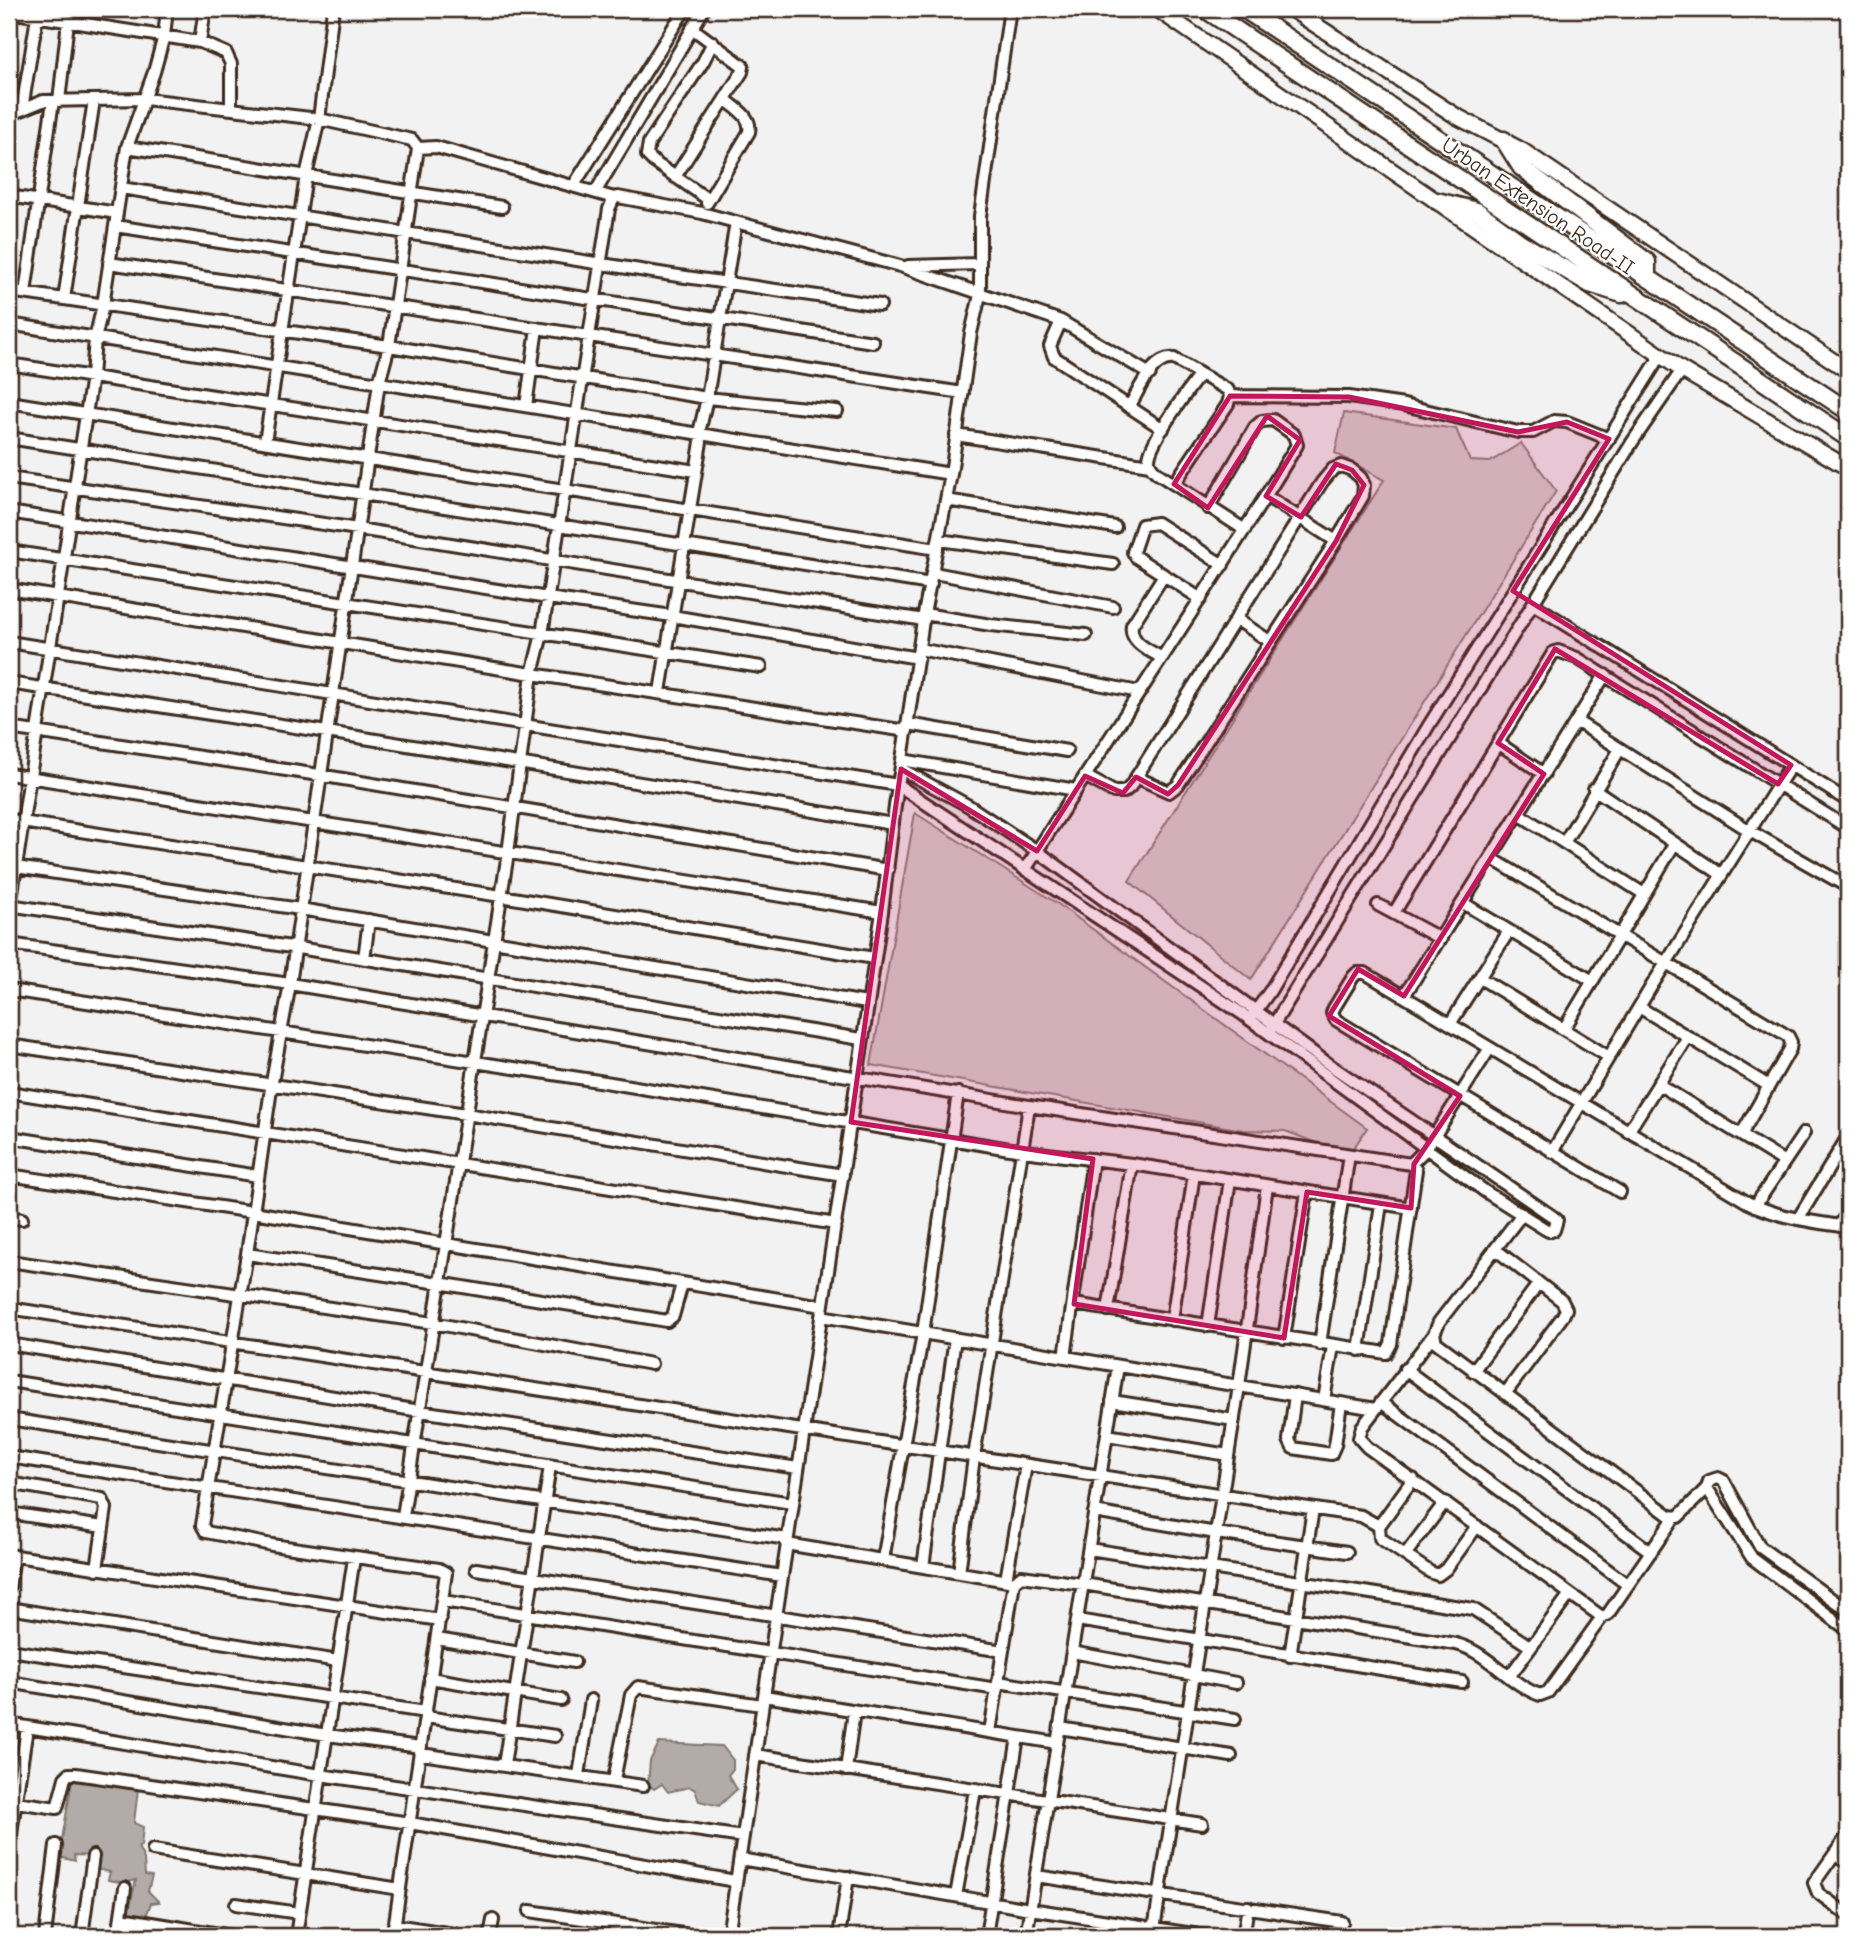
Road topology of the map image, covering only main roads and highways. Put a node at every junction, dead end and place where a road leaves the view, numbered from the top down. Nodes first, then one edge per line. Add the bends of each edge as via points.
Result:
1 (1157, 9) edge
2 (1205, 9) edge
3 (1244, 9) edge
4 (1291, 9) edge
5 (1504, 140) junction
6 (1437, 201) junction
7 (1647, 278) junction
8 (1638, 298) junction
9 (1848, 371) edge
10 (1848, 411) edge
11 (1848, 438) edge
12 (1848, 468) edge

1 - 6 main road
2 - 8 highway, Urban Extension Road-II
3 - 7 highway, Urban Extension Road-II
4 - 5 main road via 1456,116
5 - 7 highway via 1521,167 1647,262
5 - 9 main road
6 - 8 highway via 1477,211 1590,284
6 - 12 main road via 1682,370
7 - 10 highway, Urban Extension Road-II
8 - 11 highway, Urban Extension Road-II

